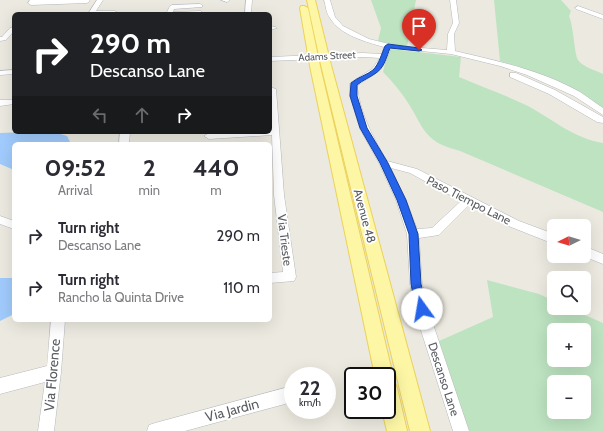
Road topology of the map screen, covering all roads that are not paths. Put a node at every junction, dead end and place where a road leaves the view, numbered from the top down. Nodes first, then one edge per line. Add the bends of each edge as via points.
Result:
1 (33, 0) edge
2 (100, 0) edge
3 (224, 0) edge
4 (227, 0) edge
5 (249, 0) edge
6 (302, 0) edge
7 (327, 0) edge
8 (453, 0) edge
9 (87, 1) dead end
10 (310, 2) edge
11 (578, 8) dead end
12 (92, 12) edge
13 (248, 12) edge
14 (603, 17) edge
15 (12, 30) edge
16 (0, 39) edge
17 (377, 43) junction
18 (388, 46) junction
19 (451, 52) junction
20 (479, 58) junction
21 (272, 59) edge
22 (319, 59) junction
23 (380, 60) junction
24 (272, 65) edge
25 (12, 72) edge
26 (0, 73) edge
27 (0, 78) edge
28 (12, 78) edge
29 (272, 89) edge
30 (12, 102) edge
31 (0, 103) edge
32 (603, 112) edge
33 (603, 120) edge
34 (272, 132) edge
35 (276, 132) junction
36 (242, 134) edge
37 (209, 136) dead end
38 (384, 163) junction
39 (275, 195) edge
40 (469, 199) junction
41 (0, 220) edge
42 (12, 224) edge
43 (414, 234) junction
44 (547, 236) edge
45 (591, 254) edge
46 (603, 259) edge
47 (272, 278) edge
48 (58, 322) edge
49 (382, 367) edge
50 (54, 372) junction
51 (0, 386) edge
52 (284, 396) edge
53 (394, 419) edge
54 (46, 431) edge
55 (155, 431) edge
56 (397, 431) edge
57 (420, 431) edge
58 (461, 431) edge

1 - 9 street via 30,3
2 - 12 street
3 - 4 street
5 - 13 street
6 - 22 main road, Avenue 48
7 - 17 street via 332,17 341,27
8 - 19 street via 456,23 451,34
10 - 22 main road, Avenue 48
11 - 14 street
15 - 16 street via 4,39
17 - 18 street
17 - 23 street
18 - 19 street
18 - 23 street
19 - 20 street
20 - 32 street via 530,73 577,94
20 - 33 street via 485,66 526,79
21 - 22 street, Adams Street
22 - 23 street, Adams Street
22 - 24 street, Adams Street
22 - 49 main road, Avenue 48
22 - 57 main road, Avenue 48
23 - 38 street, Descanso Lane via 375,72 353,85 364,128
25 - 26 street
27 - 28 street
29 - 35 street, Via Trieste
30 - 31 street
34 - 35 street
35 - 39 street, Via Trieste
36 - 37 street
38 - 40 street, Paso Tiempo Lane via 413,171
38 - 43 street, Descanso Lane
39 - 47 street, Via Trieste via 290,277
40 - 43 street via 435,232
40 - 44 street, Paso Tiempo Lane via 515,224
41 - 42 street
43 - 58 street, Descanso Lane via 416,284 425,321
45 - 46 street
48 - 50 street, Via Florence
50 - 51 street
50 - 54 street, Via Florence
52 - 55 street, Via Jardin
53 - 56 main road

